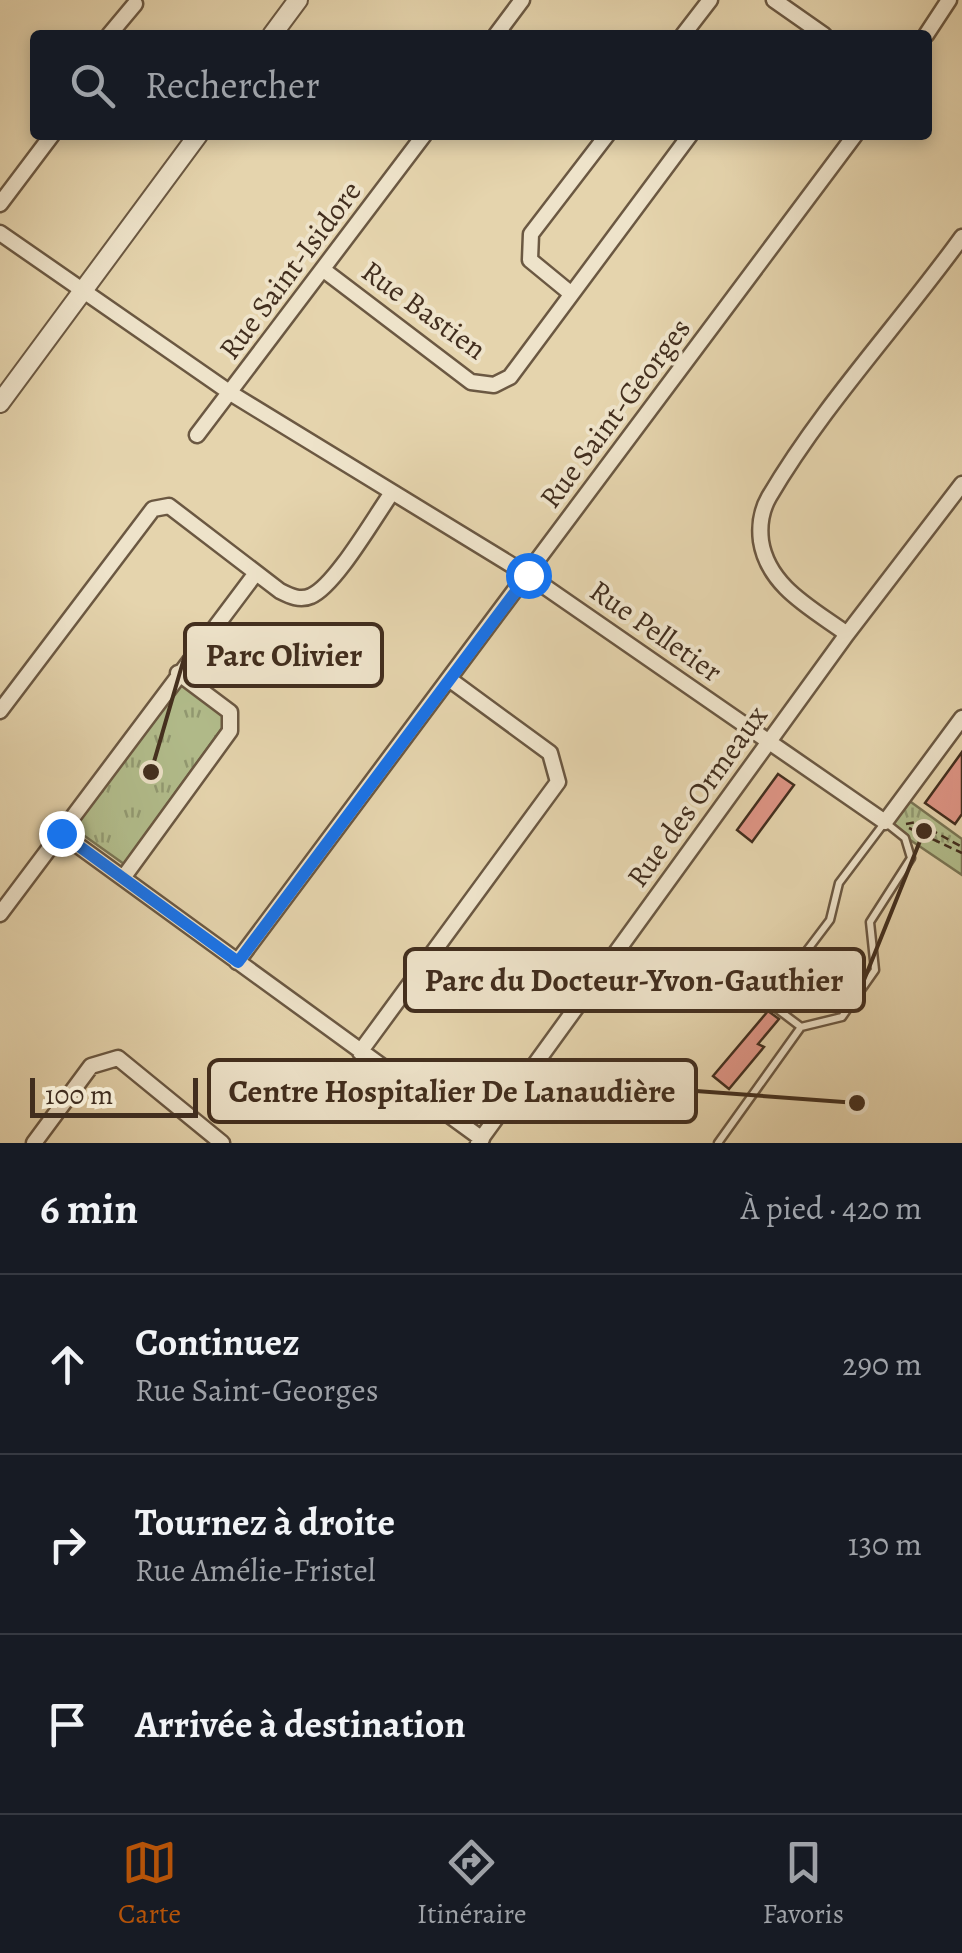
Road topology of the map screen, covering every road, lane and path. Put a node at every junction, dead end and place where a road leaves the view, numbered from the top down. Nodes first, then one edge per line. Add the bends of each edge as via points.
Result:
1 (298, 0) edge
2 (522, 0) edge
3 (710, 0) edge
4 (774, 0) edge
5 (949, 0) edge
6 (135, 4) dead end
7 (113, 30) edge
8 (276, 30) edge
9 (500, 30) edge
10 (687, 30) edge
11 (817, 30) edge
12 (929, 30) edge
13 (48, 140) edge
14 (194, 140) edge
15 (420, 140) edge
16 (603, 140) edge
17 (686, 140) edge
18 (851, 140) edge
19 (0, 204) edge
20 (0, 233) edge
21 (962, 237) edge
22 (325, 271) junction
23 (81, 292) junction
24 (570, 292) junction
25 (232, 394) junction
26 (0, 404) edge
27 (197, 435) dead end
28 (962, 484) edge
29 (391, 494) junction
30 (256, 573) junction
31 (528, 575) junction
32 (848, 634) junction
33 (178, 673) junction
34 (450, 680) junction
35 (0, 711) edge
36 (962, 718) edge
37 (769, 744) junction
38 (885, 822) junction
39 (61, 833) junction
40 (962, 850) edge
41 (123, 878) junction
42 (0, 914) edge
43 (238, 962) junction
44 (801, 1026) junction
45 (360, 1052) junction
46 (480, 1141) edge
47 (34, 1143) edge
48 (222, 1143) edge
49 (718, 1143) edge

1 - 8 street
2 - 9 street
3 - 10 street
4 - 11 street
5 - 12 street
6 - 7 street
13 - 19 street
14 - 23 street
15 - 22 street, Rue Saint-Isidore
16 - 24 street via 531,234 530,260
17 - 24 street, Rue Bastien
18 - 31 street, Rue Saint-Georges
20 - 23 street, Rue Pelletier
21 - 32 street via 820,425 760,520 772,574
22 - 24 street, Rue Bastien via 471,382 494,385 510,377
22 - 25 street, Rue Saint-Isidore
23 - 25 street, Rue Pelletier
23 - 26 street
25 - 27 street, Rue Saint-Isidore
25 - 29 street, Rue Pelletier
28 - 32 street, Rue des Ormeaux
29 - 30 street via 311,596 292,597
29 - 31 street, Rue Pelletier
30 - 33 street
30 - 35 street via 169,506 154,508
31 - 34 street, Rue Saint-Georges
31 - 37 street, Rue Pelletier
32 - 37 street, Rue des Ormeaux
33 - 39 street
33 - 41 street via 230,712 230,731
34 - 43 street, Rue Saint-Georges
34 - 45 street via 550,753 558,782
36 - 38 street
37 - 38 street, Rue Pelletier
37 - 46 street, Rue des Ormeaux
38 - 44 lane via 840,883 830,920 768,1002
38 - 44 lane via 904,838 911,858 870,922 875,970 842,1017
39 - 41 street
39 - 42 street
40 - 40 path via 901,825 917,822
41 - 43 street
43 - 45 street
44 - 49 lane
45 - 46 street
47 - 48 street via 90,1066 118,1058

